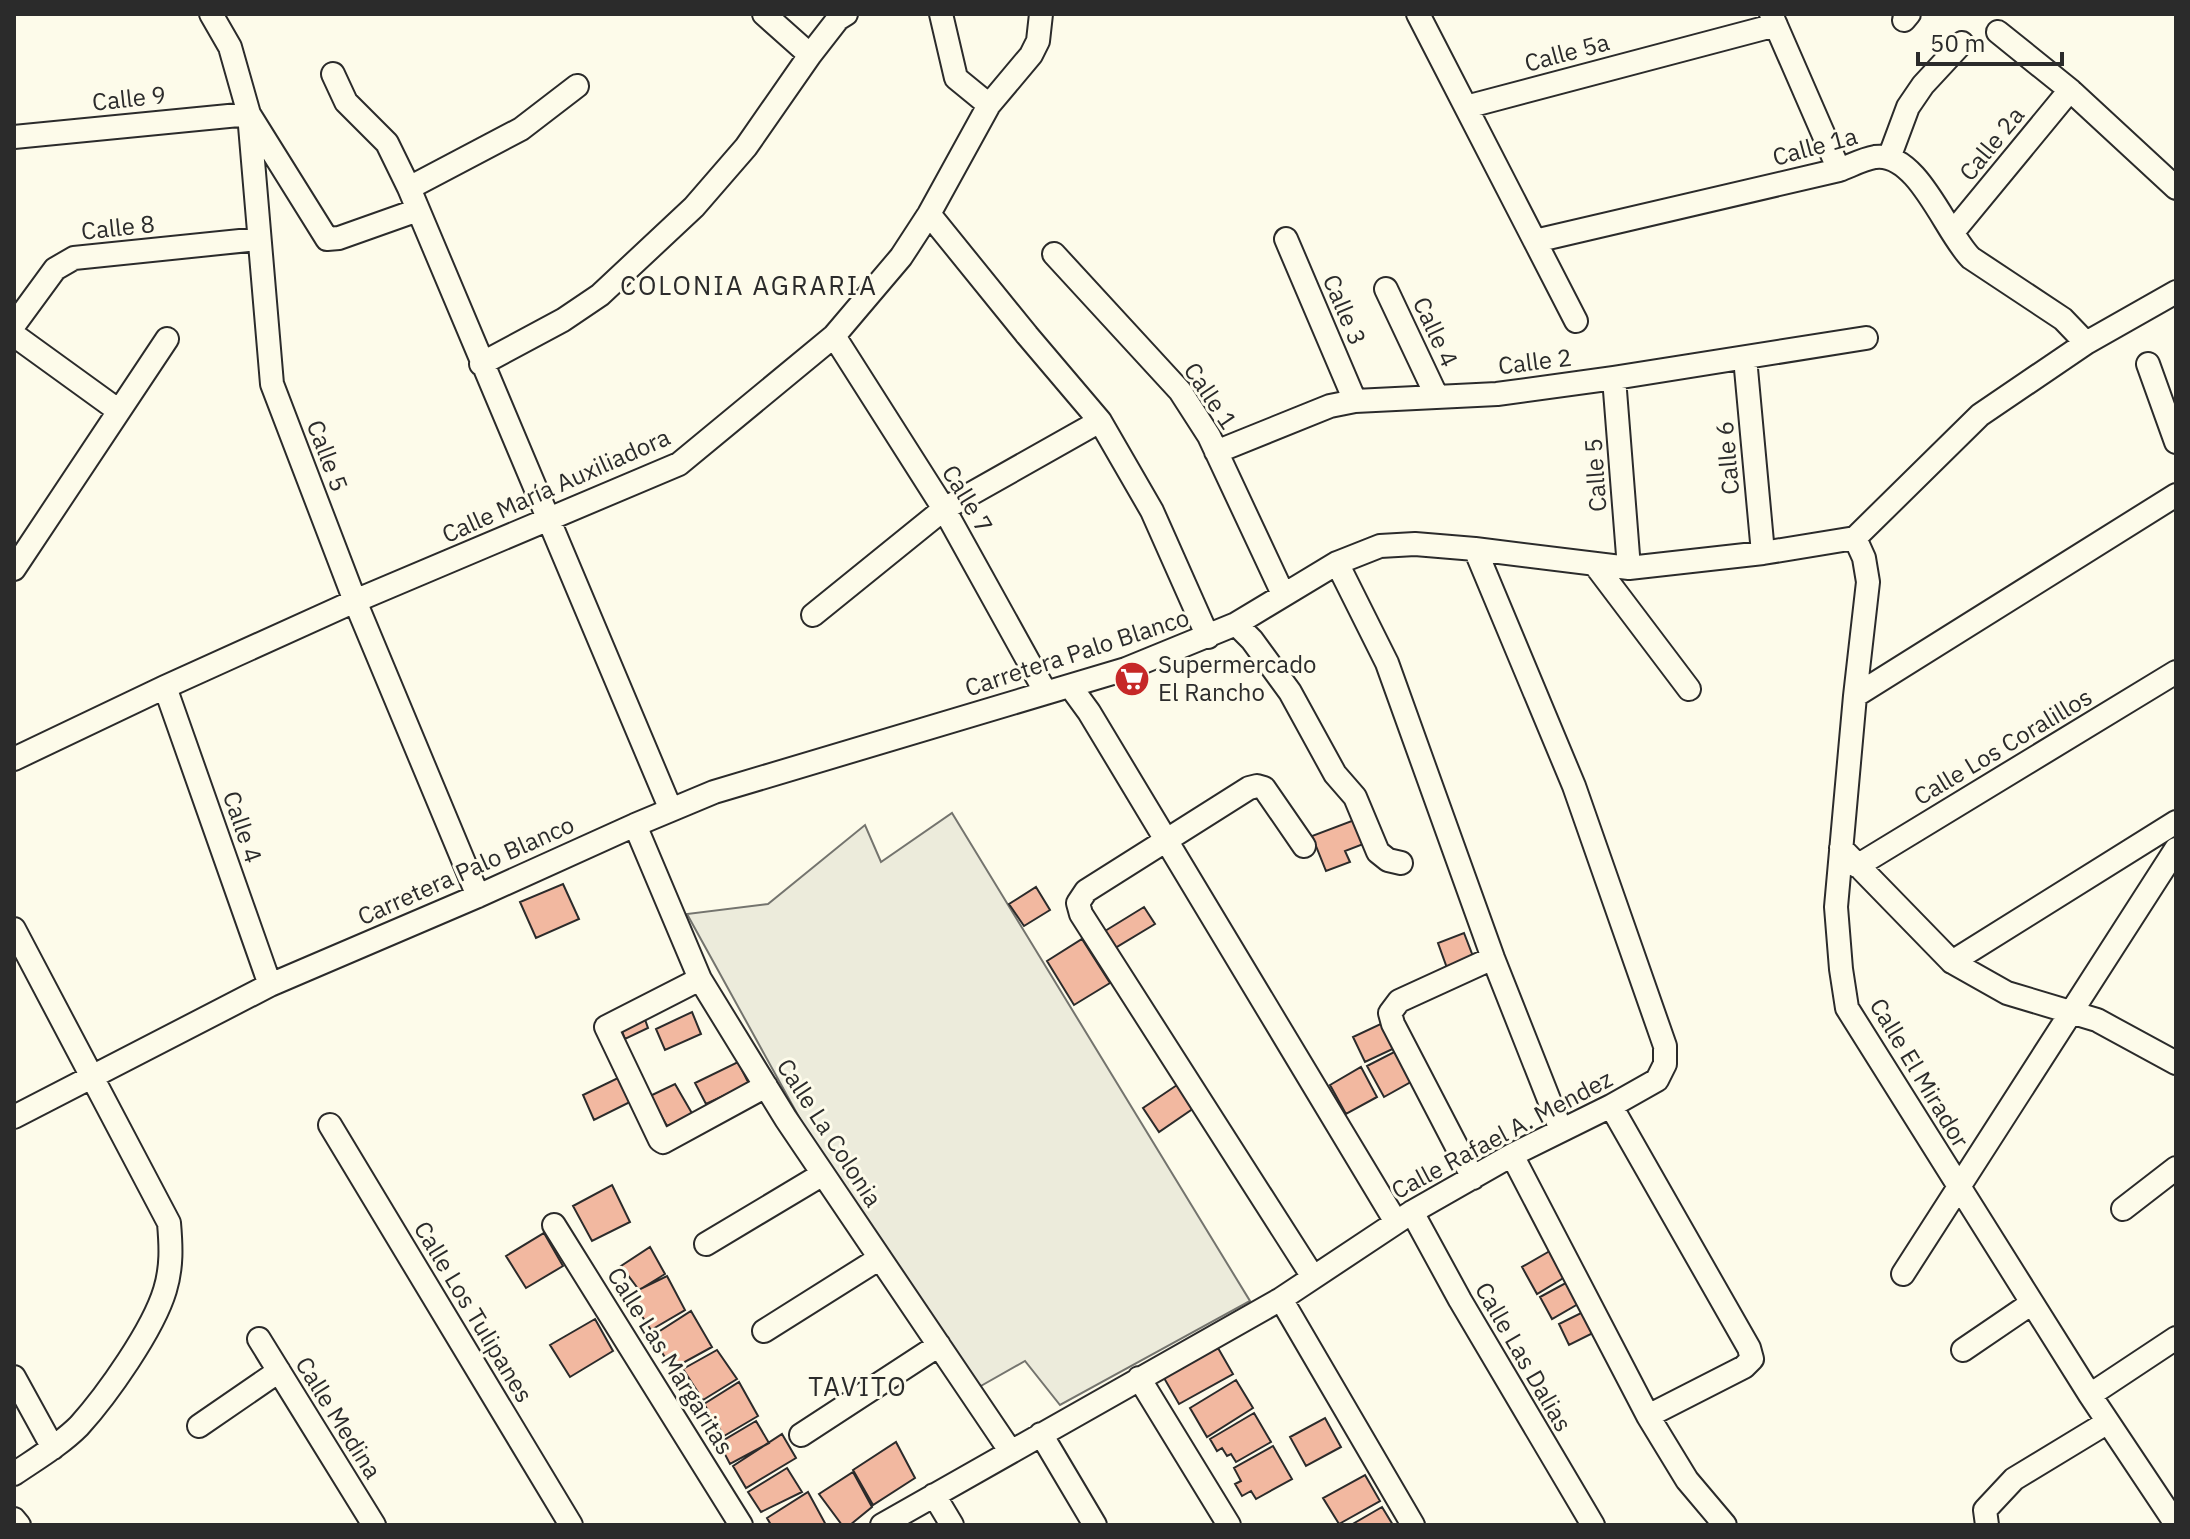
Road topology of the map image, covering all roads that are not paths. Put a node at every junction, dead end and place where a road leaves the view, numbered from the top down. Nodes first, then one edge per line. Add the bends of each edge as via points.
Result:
1 (211, 14) edge
2 (764, 14) edge
3 (846, 14) edge
4 (941, 14) edge
5 (1041, 14) edge
6 (1418, 14) edge
7 (1773, 19) edge
8 (1998, 32) dead end
9 (1962, 43) dead end
10 (810, 55) junction
11 (333, 74) dead end
12 (577, 86) dead end
13 (2070, 90) junction
14 (989, 105) junction
15 (1466, 107) junction
16 (249, 114) junction
17 (14, 137) edge
18 (1889, 158) junction
19 (1839, 170) junction
20 (409, 188) junction
21 (2176, 188) edge
22 (418, 210) junction
23 (929, 214) junction
24 (1953, 232) junction
25 (259, 239) junction
26 (1286, 239) dead end
27 (1535, 241) junction
28 (1054, 254) dead end
29 (1386, 289) dead end
30 (2176, 292) edge
31 (1576, 321) dead end
32 (14, 325) edge
33 (14, 335) edge
34 (834, 336) junction
35 (1866, 338) dead end
36 (167, 339) dead end
37 (2086, 343) junction
38 (1745, 358) junction
39 (481, 364) junction
40 (2148, 364) dead end
41 (1614, 378) junction
42 (1437, 397) junction
43 (1355, 401) junction
44 (119, 411) junction
45 (1100, 421) junction
46 (2176, 442) edge
47 (1216, 452) junction
48 (2176, 495) edge
49 (944, 509) junction
50 (548, 519) junction
51 (1855, 538) junction
52 (1475, 549) junction
53 (1763, 553) junction
54 (1337, 563) junction
55 (1596, 566) junction
56 (1629, 568) junction
57 (14, 569) edge
58 (1283, 594) junction
59 (355, 601) junction
60 (813, 615) dead end
61 (1236, 624) junction
62 (1208, 637) junction
63 (2176, 672) edge
64 (1070, 686) junction
65 (165, 687) junction
66 (1689, 689) dead end
67 (1046, 693) junction
68 (1855, 696) junction
69 (14, 759) edge
70 (671, 810) junction
71 (2176, 822) edge
72 (635, 825) junction
73 (1166, 840) junction
74 (1304, 846) dead end
75 (1841, 848) junction
76 (2176, 849) edge
77 (1401, 863) dead end
78 (1857, 866) junction
79 (478, 896) junction
80 (14, 929) edge
81 (1493, 958) junction
82 (1952, 962) junction
83 (700, 979) junction
84 (270, 985) junction
85 (2072, 1013) junction
86 (2176, 1063) edge
87 (92, 1077) junction
88 (766, 1086) junction
89 (1611, 1106) junction
90 (14, 1117) edge
91 (330, 1125) dead end
92 (1561, 1130) junction
93 (1512, 1155) junction
94 (2176, 1168) edge
95 (823, 1174) junction
96 (1473, 1178) junction
97 (1960, 1190) junction
98 (2123, 1209) dead end
99 (1404, 1217) junction
100 (554, 1225) dead end
101 (706, 1244) dead end
102 (880, 1258) junction
103 (1903, 1274) dead end
104 (1313, 1277) junction
105 (1281, 1299) junction
106 (2032, 1303) junction
107 (764, 1331) dead end
108 (2176, 1338) edge
109 (259, 1339) dead end
110 (939, 1345) junction
111 (1963, 1350) dead end
112 (279, 1371) junction
113 (14, 1377) edge
114 (1139, 1378) junction
115 (2090, 1395) junction
116 (1648, 1416) junction
117 (2108, 1422) junction
118 (199, 1426) dead end
119 (1041, 1434) junction
120 (801, 1435) dead end
121 (53, 1448) junction
122 (1011, 1452) junction
123 (14, 1474) edge
124 (934, 1495) junction
125 (14, 1519) edge
126 (2176, 1524) edge
127 (19, 1525) edge
128 (374, 1525) edge
129 (571, 1525) edge
130 (741, 1525) edge
131 (882, 1525) edge
132 (952, 1525) edge
133 (1095, 1525) edge
134 (1229, 1525) edge
135 (1413, 1525) edge
136 (1593, 1525) edge
137 (1725, 1525) edge
138 (1987, 1525) edge

1 - 16 street, Calle 5 via 230,47
2 - 10 street
3 - 10 street
4 - 14 street via 956,78
5 - 14 street, Calle María Auxiliadora via 1031,55
6 - 15 street
7 - 15 street, Calle 5a
7 - 19 street
8 - 13 street
9 - 18 street via 1908,107
10 - 39 street via 746,147 694,207 600,295
11 - 20 street via 346,102 387,143
12 - 20 street via 521,129
13 - 21 street
13 - 24 street, Calle 2a
14 - 23 street, Calle María Auxiliadora
15 - 27 street
16 - 17 street, Calle 9
16 - 22 street via 327,239
16 - 25 street, Calle 5
18 - 19 street, Calle 1a via 1875,157
18 - 24 street, Calle 1a via 1920,184
19 - 27 street, Calle 1a
20 - 22 street
22 - 39 street
23 - 34 street, Calle María Auxiliadora via 901,257
23 - 45 street
24 - 37 street, Calle 1a via 1971,258 2063,319
25 - 32 street, Calle 8 via 65,261
25 - 59 street, Calle 5 via 272,384
26 - 43 street, Calle 3
27 - 31 street
28 - 47 street, Calle 1 via 1180,391
29 - 42 street, Calle 4
30 - 37 street
33 - 44 street
34 - 49 street, Calle 7
34 - 50 street, Calle María Auxiliadora via 679,464
35 - 38 street, Calle 2
36 - 44 street
37 - 51 street via 1980,415
38 - 41 street, Calle 2
38 - 53 street, Calle 6
39 - 50 street
40 - 46 street
41 - 42 street, Calle 2
41 - 56 street, Calle 5
42 - 43 street, Calle 2
43 - 47 street, Calle 2
44 - 57 street
45 - 49 street
45 - 62 street via 1152,511
47 - 58 street, Calle 1
48 - 68 street
49 - 60 street
49 - 67 street, Calle 7
50 - 59 street, Calle María Auxiliadora
50 - 70 street
51 - 53 street, Carretera Palo Blanco
51 - 68 street, Calle El Mirador via 1868,582
52 - 54 street, Carretera Palo Blanco via 1380,546
52 - 55 street, Carretera Palo Blanco
52 - 89 street, Calle Rafael A. Mendez via 1574,786 1665,1046 1665,1064 1657,1080
53 - 56 street, Carretera Palo Blanco
54 - 58 street, Carretera Palo Blanco
54 - 81 street via 1387,663
55 - 56 street, Carretera Palo Blanco
55 - 66 street
58 - 61 street, Carretera Palo Blanco
59 - 65 street, Calle María Auxiliadora
59 - 79 street, Calle 5
61 - 62 street, Carretera Palo Blanco
61 - 77 street via 1290,692 1335,774 1355,797 1378,852
62 - 64 street, Carretera Palo Blanco
63 - 78 street, Calle Los Coralillos
64 - 67 street, Carretera Palo Blanco
64 - 73 street, Calle Las Dalias
65 - 69 street, Calle María Auxiliadora
65 - 84 street, Calle 4
67 - 70 street, Carretera Palo Blanco via 714,792
68 - 75 street, Calle El Mirador
70 - 72 street, Carretera Palo Blanco
71 - 82 street
72 - 79 street, Carretera Palo Blanco
72 - 83 street, Calle La Colonia
73 - 74 street via 1257,786 1264,788
73 - 99 street, Calle Las Dalias
73 - 104 street via 1086,891 1078,903 1081,914
75 - 78 street
75 - 97 street, Calle El Mirador via 1836,907 1847,1008
76 - 85 street
78 - 82 street
79 - 84 street, Carretera Palo Blanco
80 - 87 street
81 - 92 street
81 - 96 street via 1399,1001 1390,1013
82 - 85 street via 2007,993
83 - 88 street, Calle La Colonia
83 - 88 street via 606,1027 660,1140
84 - 87 street, Carretera Palo Blanco
85 - 86 street via 2097,1020
85 - 97 street
87 - 90 street, Carretera Palo Blanco
87 - 121 street via 169,1223 172,1254 165,1290 124,1367 79,1425
88 - 95 street, Calle La Colonia
89 - 92 street, Calle Rafael A. Mendez
89 - 116 street via 1752,1359
91 - 129 street, Calle Los Tulipanes
92 - 93 street, Calle Rafael A. Mendez
93 - 96 street, Calle Rafael A. Mendez
93 - 116 street
94 - 98 street
95 - 101 street
95 - 102 street, Calle La Colonia
96 - 99 street, Calle Rafael A. Mendez
97 - 103 street
97 - 106 street, Calle El Mirador
99 - 104 street, Calle Rafael A. Mendez
99 - 136 street, Calle Las Dalias
100 - 130 street, Calle Las Margaritas
102 - 107 street
102 - 110 street, Calle La Colonia
104 - 105 street, Calle Rafael A. Mendez
105 - 114 street, Calle Rafael A. Mendez
105 - 135 street
106 - 111 street
106 - 115 street, Calle El Mirador
108 - 115 street
109 - 112 street, Calle Medina
110 - 120 street
110 - 122 street, Calle La Colonia
112 - 118 street
112 - 128 street, Calle Medina
113 - 121 street
114 - 119 street, Calle Rafael A. Mendez
114 - 134 street
115 - 117 street, Calle El Mirador
116 - 137 street via 1687,1480
117 - 126 street, Calle El Mirador
117 - 138 street via 2014,1479 1985,1510
119 - 122 street, Calle Rafael A. Mendez
119 - 133 street
121 - 123 street
122 - 124 street, Calle Rafael A. Mendez
124 - 131 street, Calle Rafael A. Mendez
124 - 132 street
125 - 127 street

